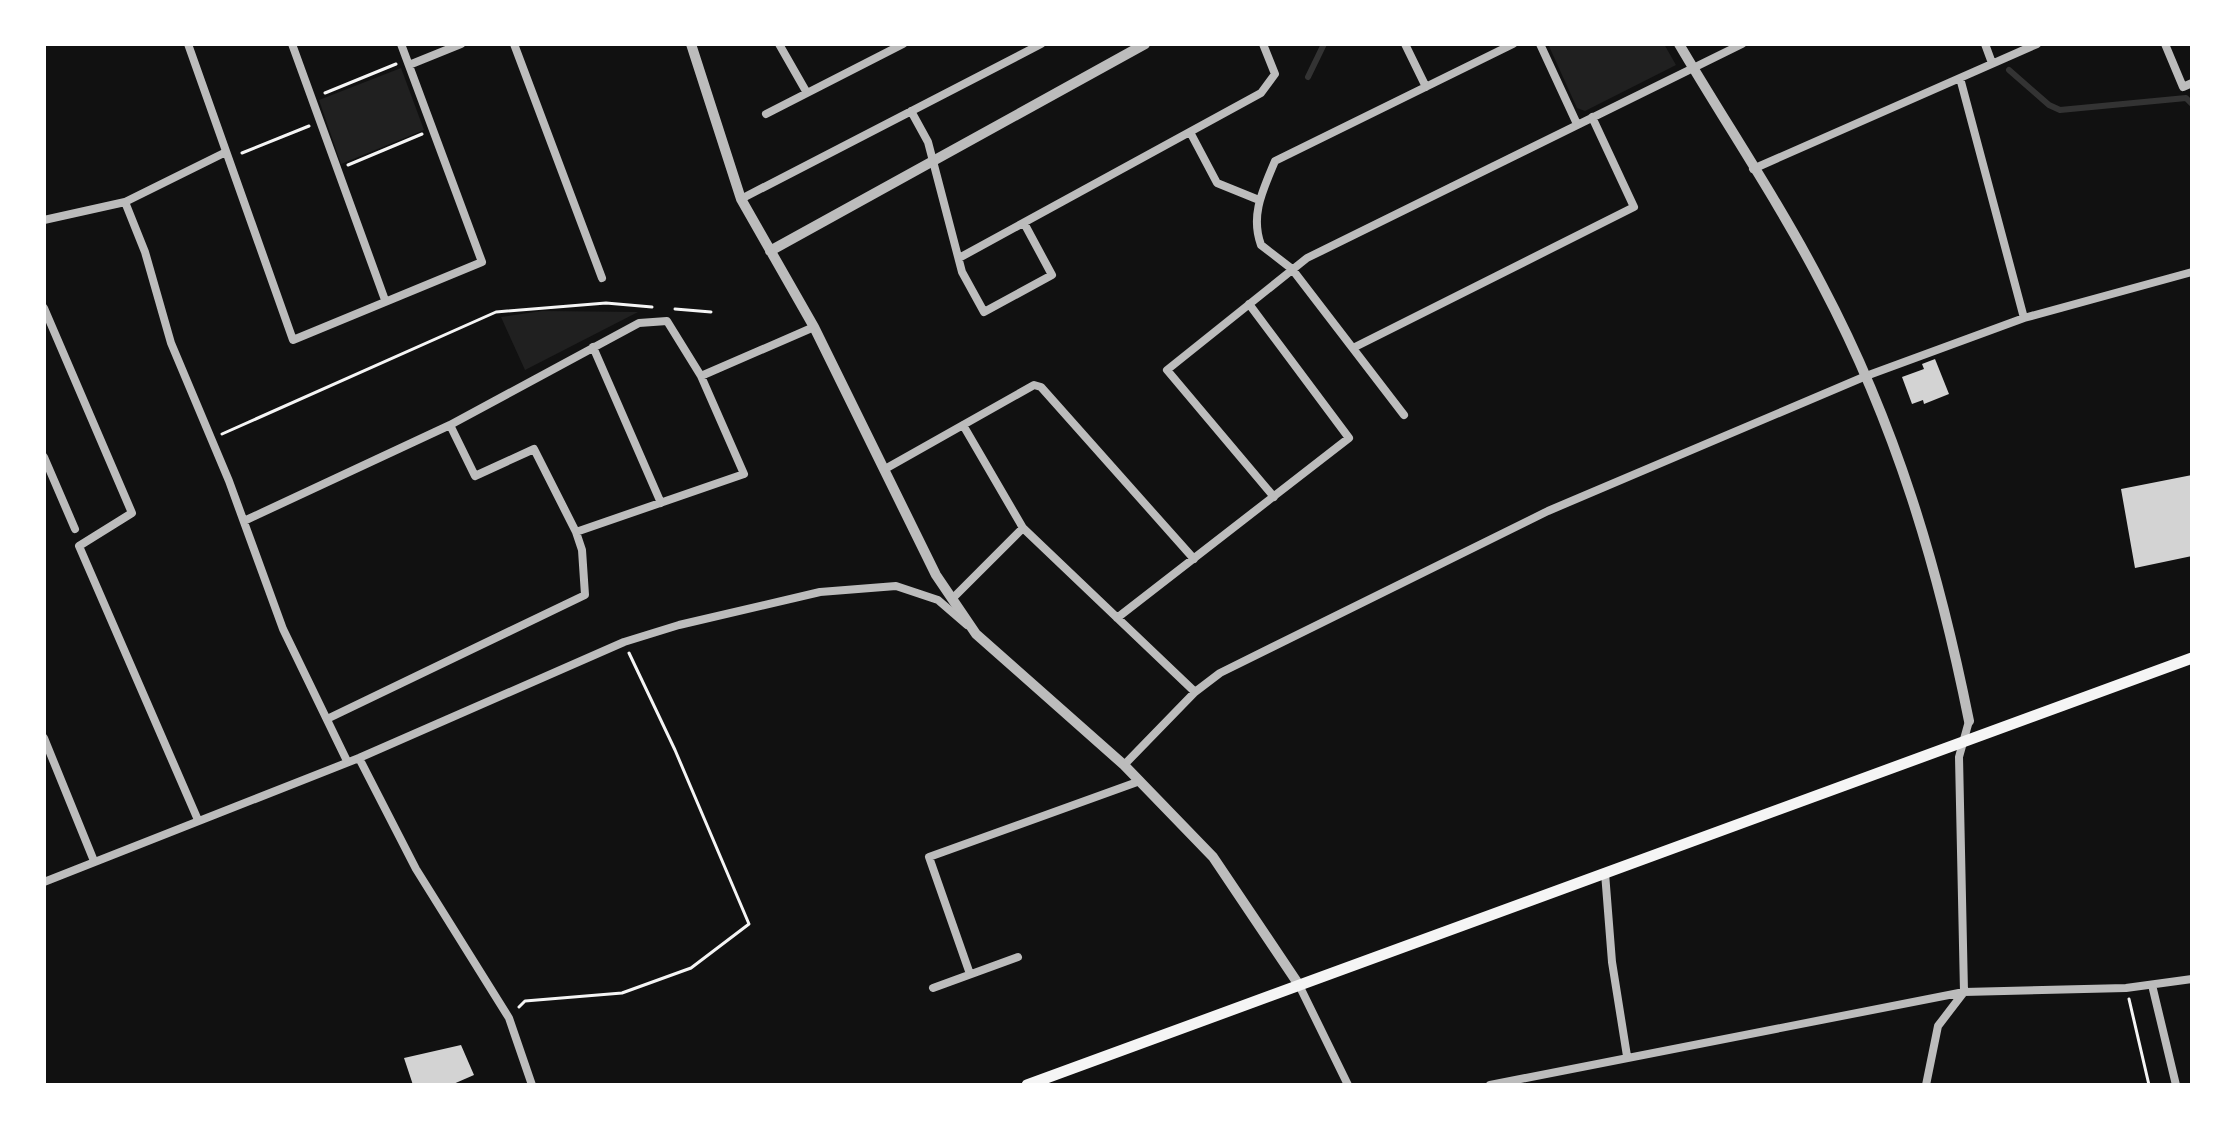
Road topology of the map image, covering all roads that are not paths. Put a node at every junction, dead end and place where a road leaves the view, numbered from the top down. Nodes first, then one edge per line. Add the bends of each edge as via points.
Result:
1 (188, 44) edge
2 (292, 44) edge
3 (401, 44) edge
4 (461, 44) edge
5 (514, 44) edge
6 (691, 44) edge
7 (779, 44) edge
8 (903, 44) edge
9 (1041, 44) edge
10 (1145, 44) edge
11 (1263, 44) edge
12 (1405, 44) edge
13 (1513, 44) edge
14 (1540, 44) edge
15 (1679, 44) edge
16 (1742, 44) edge
17 (1985, 44) edge
18 (2037, 44) edge
19 (2165, 44) edge
20 (408, 62) junction
21 (1992, 63) junction
22 (1693, 68) junction
23 (1960, 78) junction
24 (2192, 83) edge
25 (1426, 87) junction
26 (807, 93) junction
27 (911, 111) junction
28 (766, 114) dead end
29 (1592, 117) junction
30 (1577, 124) junction
31 (1190, 132) junction
32 (226, 152) junction
33 (933, 159) junction
34 (1753, 169) junction
35 (741, 199) junction
36 (1259, 200) junction
37 (125, 202) junction
38 (44, 220) edge
39 (1024, 223) junction
40 (770, 251) junction
41 (959, 258) junction
42 (1292, 269) junction
43 (2192, 272) edge
44 (602, 278) dead end
45 (385, 300) junction
46 (1249, 304) junction
47 (44, 308) edge
48 (2024, 318) junction
49 (814, 327) junction
50 (593, 347) junction
51 (1353, 348) junction
52 (701, 376) junction
53 (1866, 376) junction
54 (1404, 415) dead end
55 (450, 425) junction
56 (963, 425) junction
57 (44, 457) edge
58 (885, 469) junction
59 (1274, 497) junction
60 (661, 503) junction
61 (244, 521) junction
62 (1023, 528) junction
63 (75, 529) dead end
64 (576, 532) junction
65 (1194, 559) junction
66 (952, 599) junction
67 (1117, 618) junction
68 (976, 634) junction
69 (2192, 658) edge
70 (1195, 692) junction
71 (327, 719) junction
72 (1969, 721) joint
73 (44, 738) edge
74 (1963, 742) junction
75 (359, 758) junction
76 (347, 761) junction
77 (1124, 765) junction
78 (1140, 781) junction
79 (198, 820) junction
80 (94, 861) junction
81 (1605, 873) junction
82 (44, 882) edge
83 (1018, 957) dead end
84 (970, 974) junction
85 (2192, 979) edge
86 (1299, 985) junction
87 (2152, 985) junction
88 (933, 988) dead end
89 (1964, 992) junction
90 (1627, 1056) junction
91 (1504, 1084) edge
92 (532, 1085) edge
93 (1027, 1085) edge
94 (1348, 1085) edge
95 (1490, 1085) edge
96 (1926, 1085) edge
97 (2176, 1085) edge

1 - 32 street
2 - 45 street
3 - 20 street
4 - 20 street
5 - 44 street
6 - 35 street
7 - 26 street
8 - 26 street
9 - 27 street
10 - 33 street
11 - 31 street via 1274,67 1269,87
12 - 25 street
13 - 25 street
14 - 30 street
15 - 22 street
16 - 22 street
17 - 21 street
18 - 21 street
19 - 24 street via 2183,87
20 - 45 street via 482,262
21 - 23 street
22 - 29 street
22 - 34 street
23 - 34 street
23 - 48 street
25 - 36 street via 1275,161
26 - 28 street
27 - 33 street
27 - 35 street
29 - 30 street
29 - 51 street via 1634,207
30 - 42 street
31 - 36 street via 1217,183
31 - 39 street
32 - 37 street
32 - 45 street via 293,340
33 - 40 street
33 - 41 street
34 - 53 street via 1821,284
35 - 40 street
36 - 42 street via 1261,245
37 - 38 street
37 - 61 street via 171,343
39 - 41 street
39 - 41 street via 1052,275 984,312
40 - 49 street
42 - 46 street
42 - 51 street
43 - 48 street
46 - 59 street via 1349,438
46 - 59 street via 1167,370
47 - 79 street via 132,513 79,546
48 - 53 street
49 - 52 street
49 - 58 street
50 - 52 street via 639,323 667,321
50 - 55 street
50 - 60 street
51 - 54 street
52 - 60 street via 744,474
53 - 70 street via 1534,517 1253,654
53 - 72 street via 1915,502
55 - 61 street
55 - 64 street via 475,476 534,449
56 - 58 street
56 - 62 street
56 - 65 street via 1034,385 1041,387
57 - 63 street
58 - 66 street
59 - 65 street
60 - 64 street
61 - 71 street via 283,629
62 - 66 street
62 - 67 street
64 - 71 street via 585,595
65 - 67 street
66 - 68 street
67 - 70 street
68 - 75 street via 938,600 896,586 820,592 624,642
68 - 77 street
69 - 74 main road
70 - 77 street
71 - 76 street
72 - 74 street
73 - 80 street
74 - 81 main road
74 - 89 street via 1959,757
75 - 76 street
75 - 92 street via 416,869 509,1018
76 - 79 street
77 - 78 street
78 - 84 street via 929,857
78 - 86 street via 1213,857
79 - 80 street
80 - 82 street
81 - 86 main road
81 - 90 street
83 - 84 street
84 - 88 street
85 - 87 street
86 - 93 main road
86 - 94 street
87 - 89 street
87 - 97 street
89 - 90 street
89 - 96 street via 1938,1026
90 - 91 street
91 - 95 street

